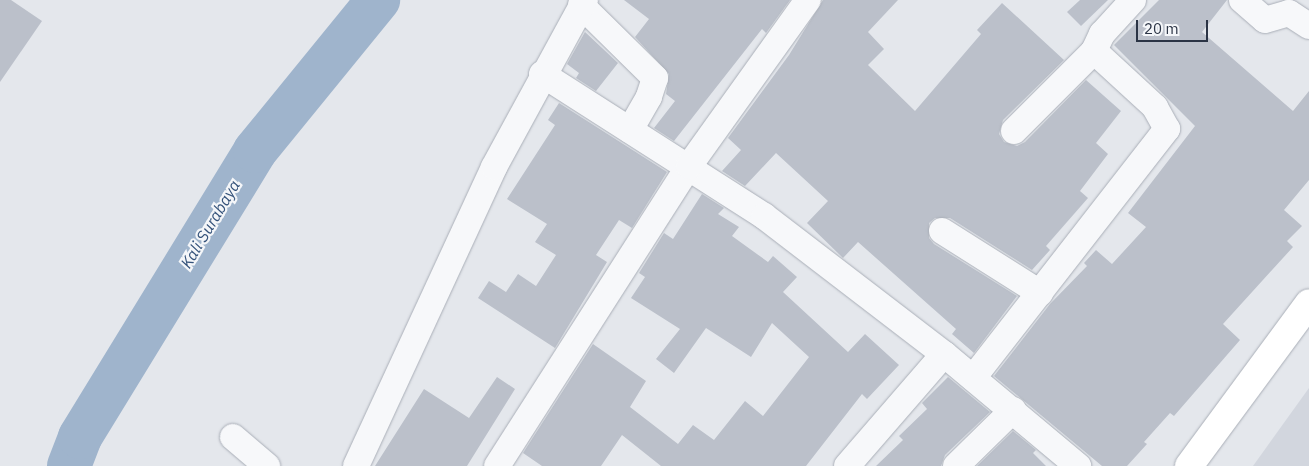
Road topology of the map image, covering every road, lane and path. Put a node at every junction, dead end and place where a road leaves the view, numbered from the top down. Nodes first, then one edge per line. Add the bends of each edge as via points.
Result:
1 (808, 0) edge
2 (1132, 0) edge
3 (1242, 0) edge
4 (583, 2) edge
5 (1309, 26) edge
6 (1094, 51) junction
7 (542, 74) junction
8 (630, 130) junction
9 (1014, 131) dead end
10 (689, 166) junction
11 (942, 231) dead end
12 (1040, 293) junction
13 (1309, 303) edge
14 (944, 354) junction
15 (973, 378) junction
16 (1012, 410) junction
17 (233, 437) dead end
18 (267, 466) edge
19 (356, 466) edge
20 (497, 466) edge
21 (847, 466) edge
22 (956, 466) edge
23 (1078, 466) edge
24 (1189, 466) edge

1 - 10 street
2 - 6 street via 1102,34
3 - 5 street via 1265,20 1289,13
4 - 7 street
4 - 8 street via 655,78 649,98
6 - 9 street
6 - 12 street via 1155,107 1167,129
7 - 8 street
7 - 19 street via 494,166
8 - 10 street
10 - 14 street via 764,216
10 - 20 street
11 - 12 street
12 - 15 street
13 - 24 main road
14 - 15 street
14 - 21 street
15 - 16 street
16 - 22 street
16 - 23 street
17 - 18 street

